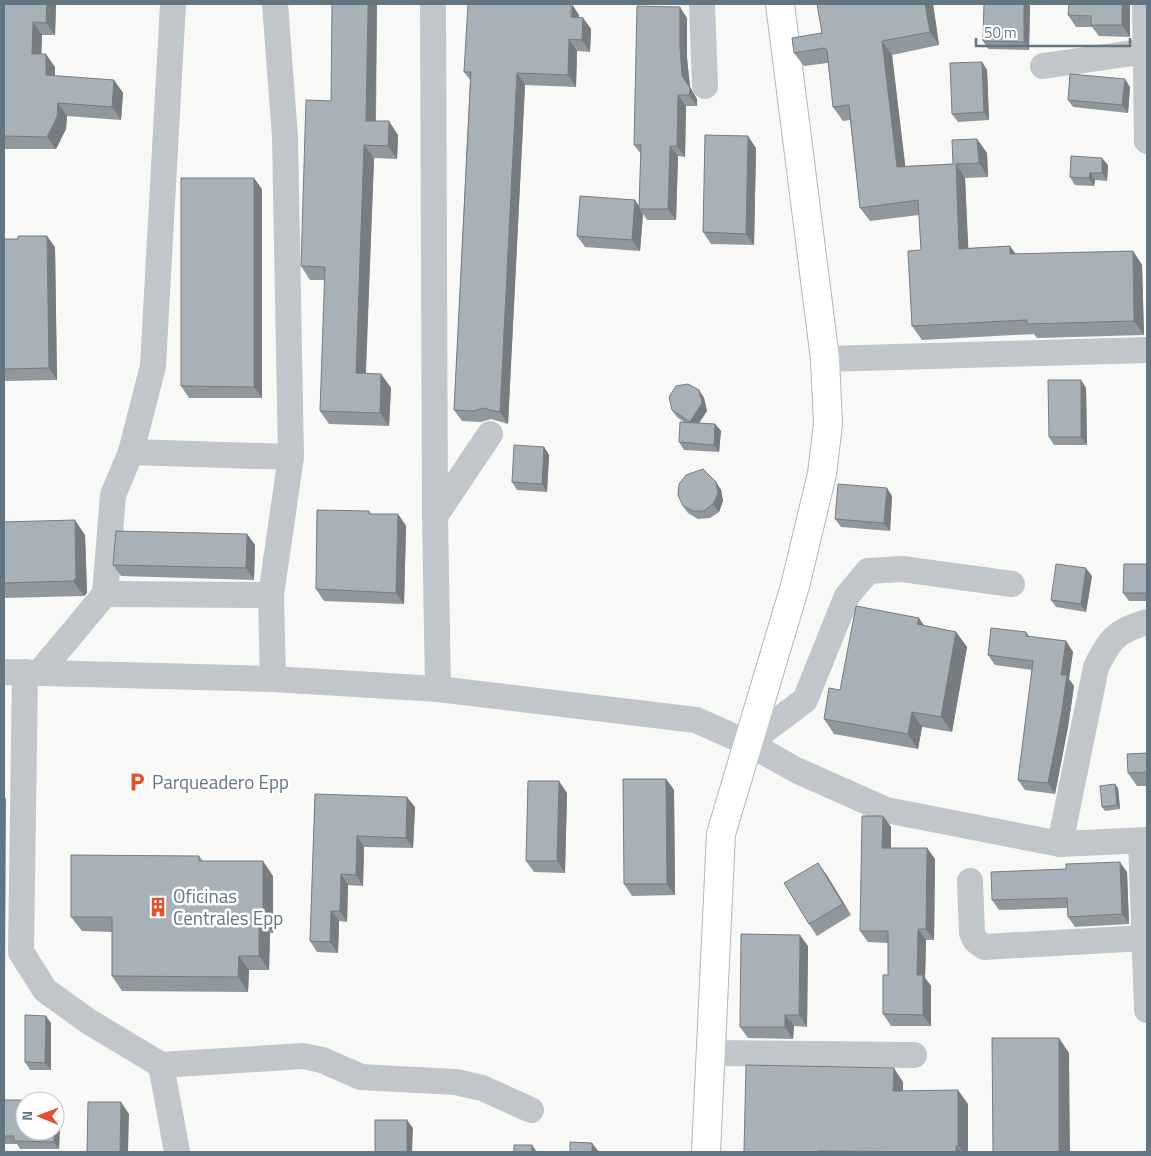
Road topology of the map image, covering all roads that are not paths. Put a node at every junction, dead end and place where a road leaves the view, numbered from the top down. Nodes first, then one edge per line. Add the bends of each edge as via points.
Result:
1 (173, 4) edge
2 (275, 4) edge
3 (433, 4) edge
4 (702, 4) edge
5 (780, 4) edge
6 (1144, 4) edge
7 (1146, 52) edge
8 (1043, 66) dead end
9 (705, 86) dead end
10 (1147, 140) edge
11 (1147, 350) edge
12 (825, 359) junction
13 (490, 434) dead end
14 (131, 452) junction
15 (290, 457) junction
16 (435, 516) junction
17 (1012, 584) dead end
18 (105, 594) junction
19 (271, 595) junction
20 (1147, 622) edge
21 (22, 673) edge
22 (273, 678) junction
23 (438, 689) junction
24 (748, 743) junction
25 (1144, 841) edge
26 (1060, 844) junction
27 (970, 881) dead end
28 (1144, 938) junction
29 (1147, 1010) edge
30 (709, 1053) junction
31 (914, 1055) dead end
32 (161, 1065) junction
33 (531, 1110) dead end
34 (176, 1152) edge
35 (706, 1152) edge

1 - 14 street via 153,366
2 - 15 street via 284,137
3 - 16 street
4 - 9 street
5 - 12 highway
6 - 7 street
7 - 8 street
7 - 10 street
11 - 12 street
12 - 24 highway via 828,424 822,474 795,586
13 - 16 street
14 - 15 street
14 - 18 street via 113,495
15 - 19 street
16 - 23 street
17 - 24 street via 902,569 868,571 847,596 805,700
18 - 19 street
18 - 21 street
19 - 22 street
20 - 26 street via 1131,626 1109,642 1096,668
21 - 22 street
21 - 32 street via 21,952 45,990
22 - 23 street
23 - 24 street via 696,720
24 - 26 street via 796,770 886,810
24 - 30 highway via 721,834
25 - 26 street
25 - 28 street
27 - 28 street via 972,933 984,947
28 - 29 street
30 - 31 street
30 - 35 highway
32 - 33 street via 303,1056 322,1060 361,1077 456,1082 482,1088
32 - 34 street

